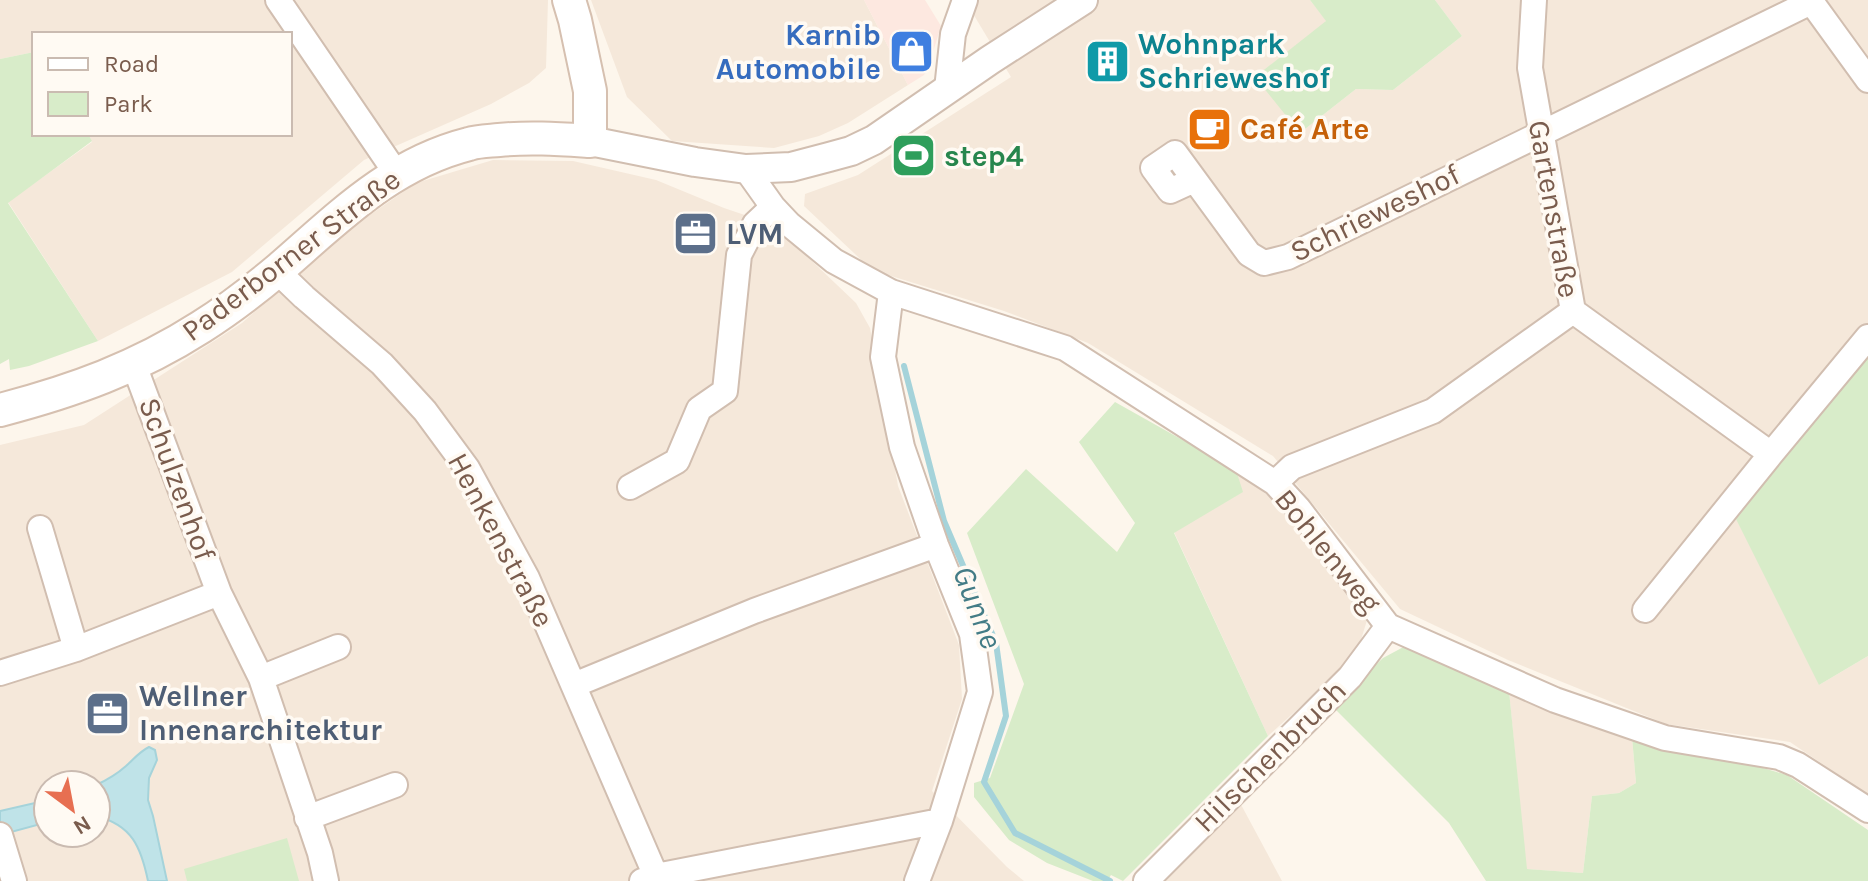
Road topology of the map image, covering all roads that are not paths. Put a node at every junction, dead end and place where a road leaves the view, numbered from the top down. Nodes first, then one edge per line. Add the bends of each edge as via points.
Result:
1 (278, 0) edge
2 (569, 0) edge
3 (965, 0) edge
4 (1083, 0) edge
5 (1534, 0) edge
6 (1810, 1) edge
7 (1868, 80) edge
8 (947, 89) junction
9 (1540, 133) junction
10 (590, 141) junction
11 (746, 169) junction
12 (396, 173) junction
13 (1194, 180) dead end
14 (773, 207) junction
15 (277, 271) junction
16 (891, 292) junction
17 (1573, 311) junction
18 (1868, 337) edge
19 (134, 365) junction
20 (0, 410) edge
21 (1771, 454) junction
22 (1275, 483) junction
23 (630, 487) dead end
24 (40, 528) dead end
25 (936, 545) junction
26 (219, 593) junction
27 (1645, 610) dead end
28 (1388, 626) junction
29 (338, 647) dead end
30 (76, 649) junction
31 (0, 673) edge
32 (261, 678) junction
33 (574, 685) junction
34 (395, 785) dead end
35 (1868, 810) edge
36 (307, 818) junction
37 (940, 821) junction
38 (1, 837) edge
39 (652, 879) edge
40 (14, 881) edge
41 (326, 881) edge
42 (917, 881) edge
43 (1146, 881) edge

1 - 12 street
2 - 10 main road via 590,91
3 - 8 street via 953,34
4 - 8 street
5 - 9 street, Gartenstraße via 1530,68
6 - 7 street
6 - 9 street
8 - 11 street via 851,151 791,167
9 - 13 street, Schrieweshof via 1288,257 1264,263 1249,254
9 - 17 street, Gartenstraße
10 - 11 street
10 - 12 main road, Paderborner Straße via 533,137 471,143
11 - 14 street, Bohlenweg
12 - 15 main road, Paderborner Straße
14 - 16 street, Bohlenweg via 834,261
14 - 23 street via 755,224 739,255 725,391 699,409 677,461
15 - 19 main road, Paderborner Straße via 199,329
15 - 33 street, Henkenstraße via 382,364 467,468 527,578
16 - 22 street, Bohlenweg via 1065,348
16 - 25 street via 883,357 902,447
17 - 21 street
17 - 22 street, Gartenstraße via 1433,411 1292,467
18 - 21 street
19 - 20 main road, Paderborner Straße
19 - 26 street, Schulzenhof
21 - 27 street
22 - 28 street, Bohlenweg
24 - 30 street
25 - 33 street via 754,611
25 - 37 street via 972,634 980,692
26 - 30 street, Schulzenhof
26 - 32 street, Schulzenhof
28 - 35 street, Bohlenweg via 1555,700 1665,738 1779,757
28 - 43 street, Hilschenbruch via 1350,677
29 - 32 street
30 - 31 street, Schulzenhof
32 - 36 street, Schulzenhof
33 - 39 street, Henkenstraße
34 - 36 street
36 - 41 street, Schulzenhof
37 - 39 street, Henkenstraße
37 - 42 street
38 - 40 street

